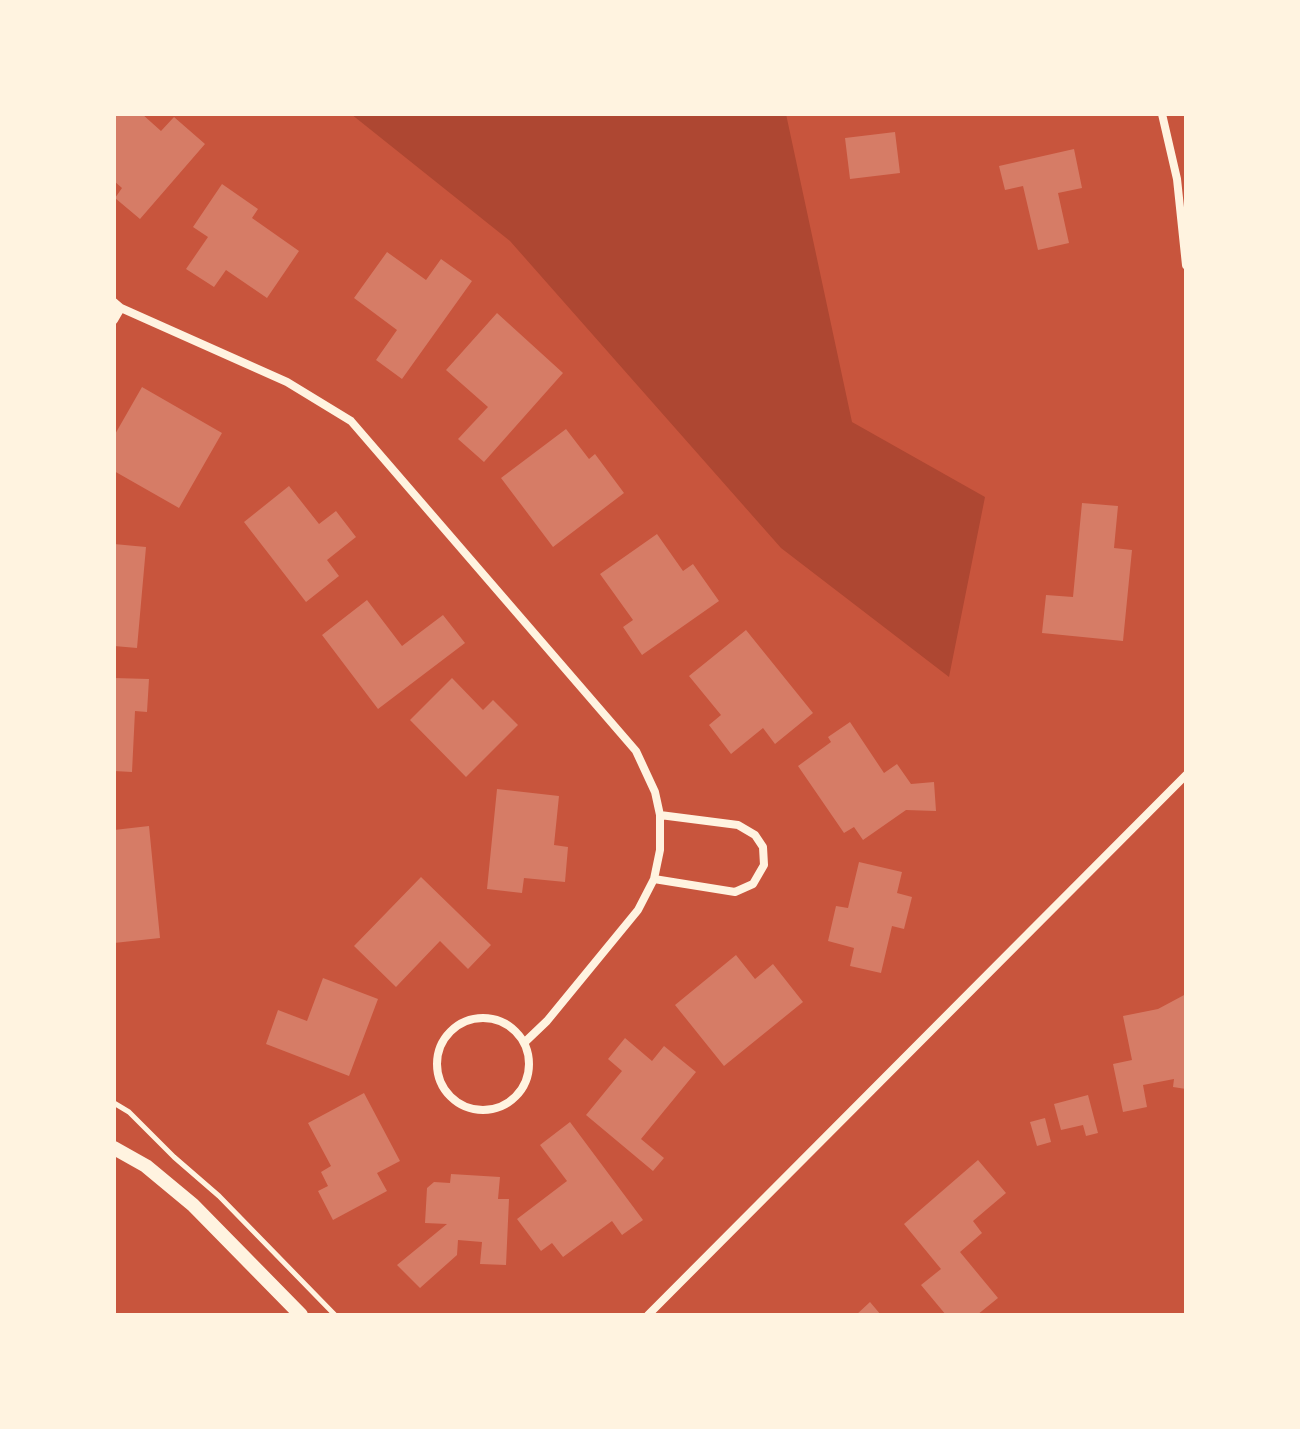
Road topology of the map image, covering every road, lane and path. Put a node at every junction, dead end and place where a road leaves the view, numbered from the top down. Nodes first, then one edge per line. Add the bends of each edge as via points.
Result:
1 (1162, 114) edge
2 (1186, 265) edge
3 (118, 305) edge
4 (114, 320) edge
5 (1186, 775) edge
6 (660, 815) junction
7 (654, 879) junction
8 (525, 1042) junction
9 (114, 1103) edge
10 (114, 1148) edge
11 (301, 1315) edge
12 (335, 1315) edge
13 (648, 1315) edge

1 - 2 street via 1177,179
3 - 4 street
3 - 6 street via 287,382 351,421 636,751
5 - 13 street
6 - 7 street
6 - 7 street via 738,825 763,847 764,865 753,884 735,892
7 - 8 street via 638,910
8 - 8 street via 497,1019 461,1022 438,1050 442,1086 470,1108 505,1105 520,1094 528,1077
9 - 12 path via 219,1196
10 - 11 street via 146,1166 193,1205

